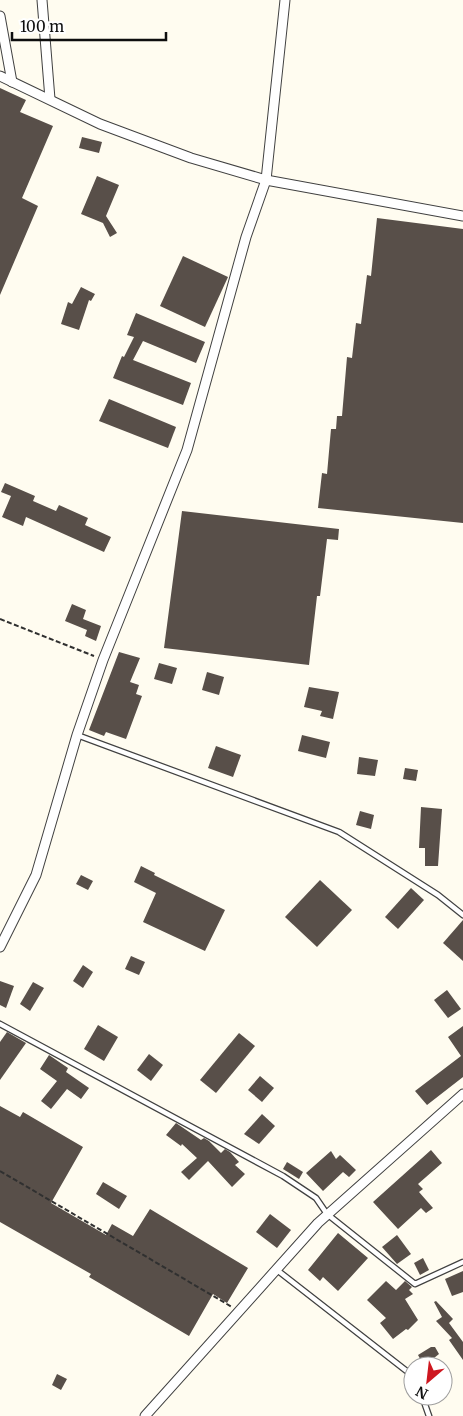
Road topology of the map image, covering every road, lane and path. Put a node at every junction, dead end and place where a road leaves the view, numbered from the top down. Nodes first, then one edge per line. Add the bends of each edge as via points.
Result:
1 (42, 0) edge
2 (285, 0) edge
3 (0, 16) edge
4 (0, 76) edge
5 (12, 82) junction
6 (50, 99) junction
7 (266, 180) junction
8 (463, 216) edge
9 (0, 619) edge
10 (103, 660) junction
11 (77, 735) junction
12 (463, 914) edge
13 (0, 947) edge
14 (0, 1024) edge
15 (463, 1094) edge
16 (0, 1171) edge
17 (327, 1214) junction
18 (463, 1262) edge
19 (277, 1270) junction
20 (238, 1311) junction
21 (403, 1368) edge
22 (145, 1416) edge

1 - 6 street
2 - 7 street
3 - 5 street
4 - 5 street
5 - 6 street
6 - 7 street via 100,124 191,158
7 - 8 street
7 - 10 street via 246,237 188,450
9 - 10 path
10 - 11 street
11 - 12 lane via 339,832
11 - 13 street via 36,875
14 - 17 lane via 284,1176 316,1198
15 - 17 street
16 - 20 path
17 - 18 lane via 415,1284
17 - 19 street
19 - 20 street
19 - 21 lane
20 - 22 street

